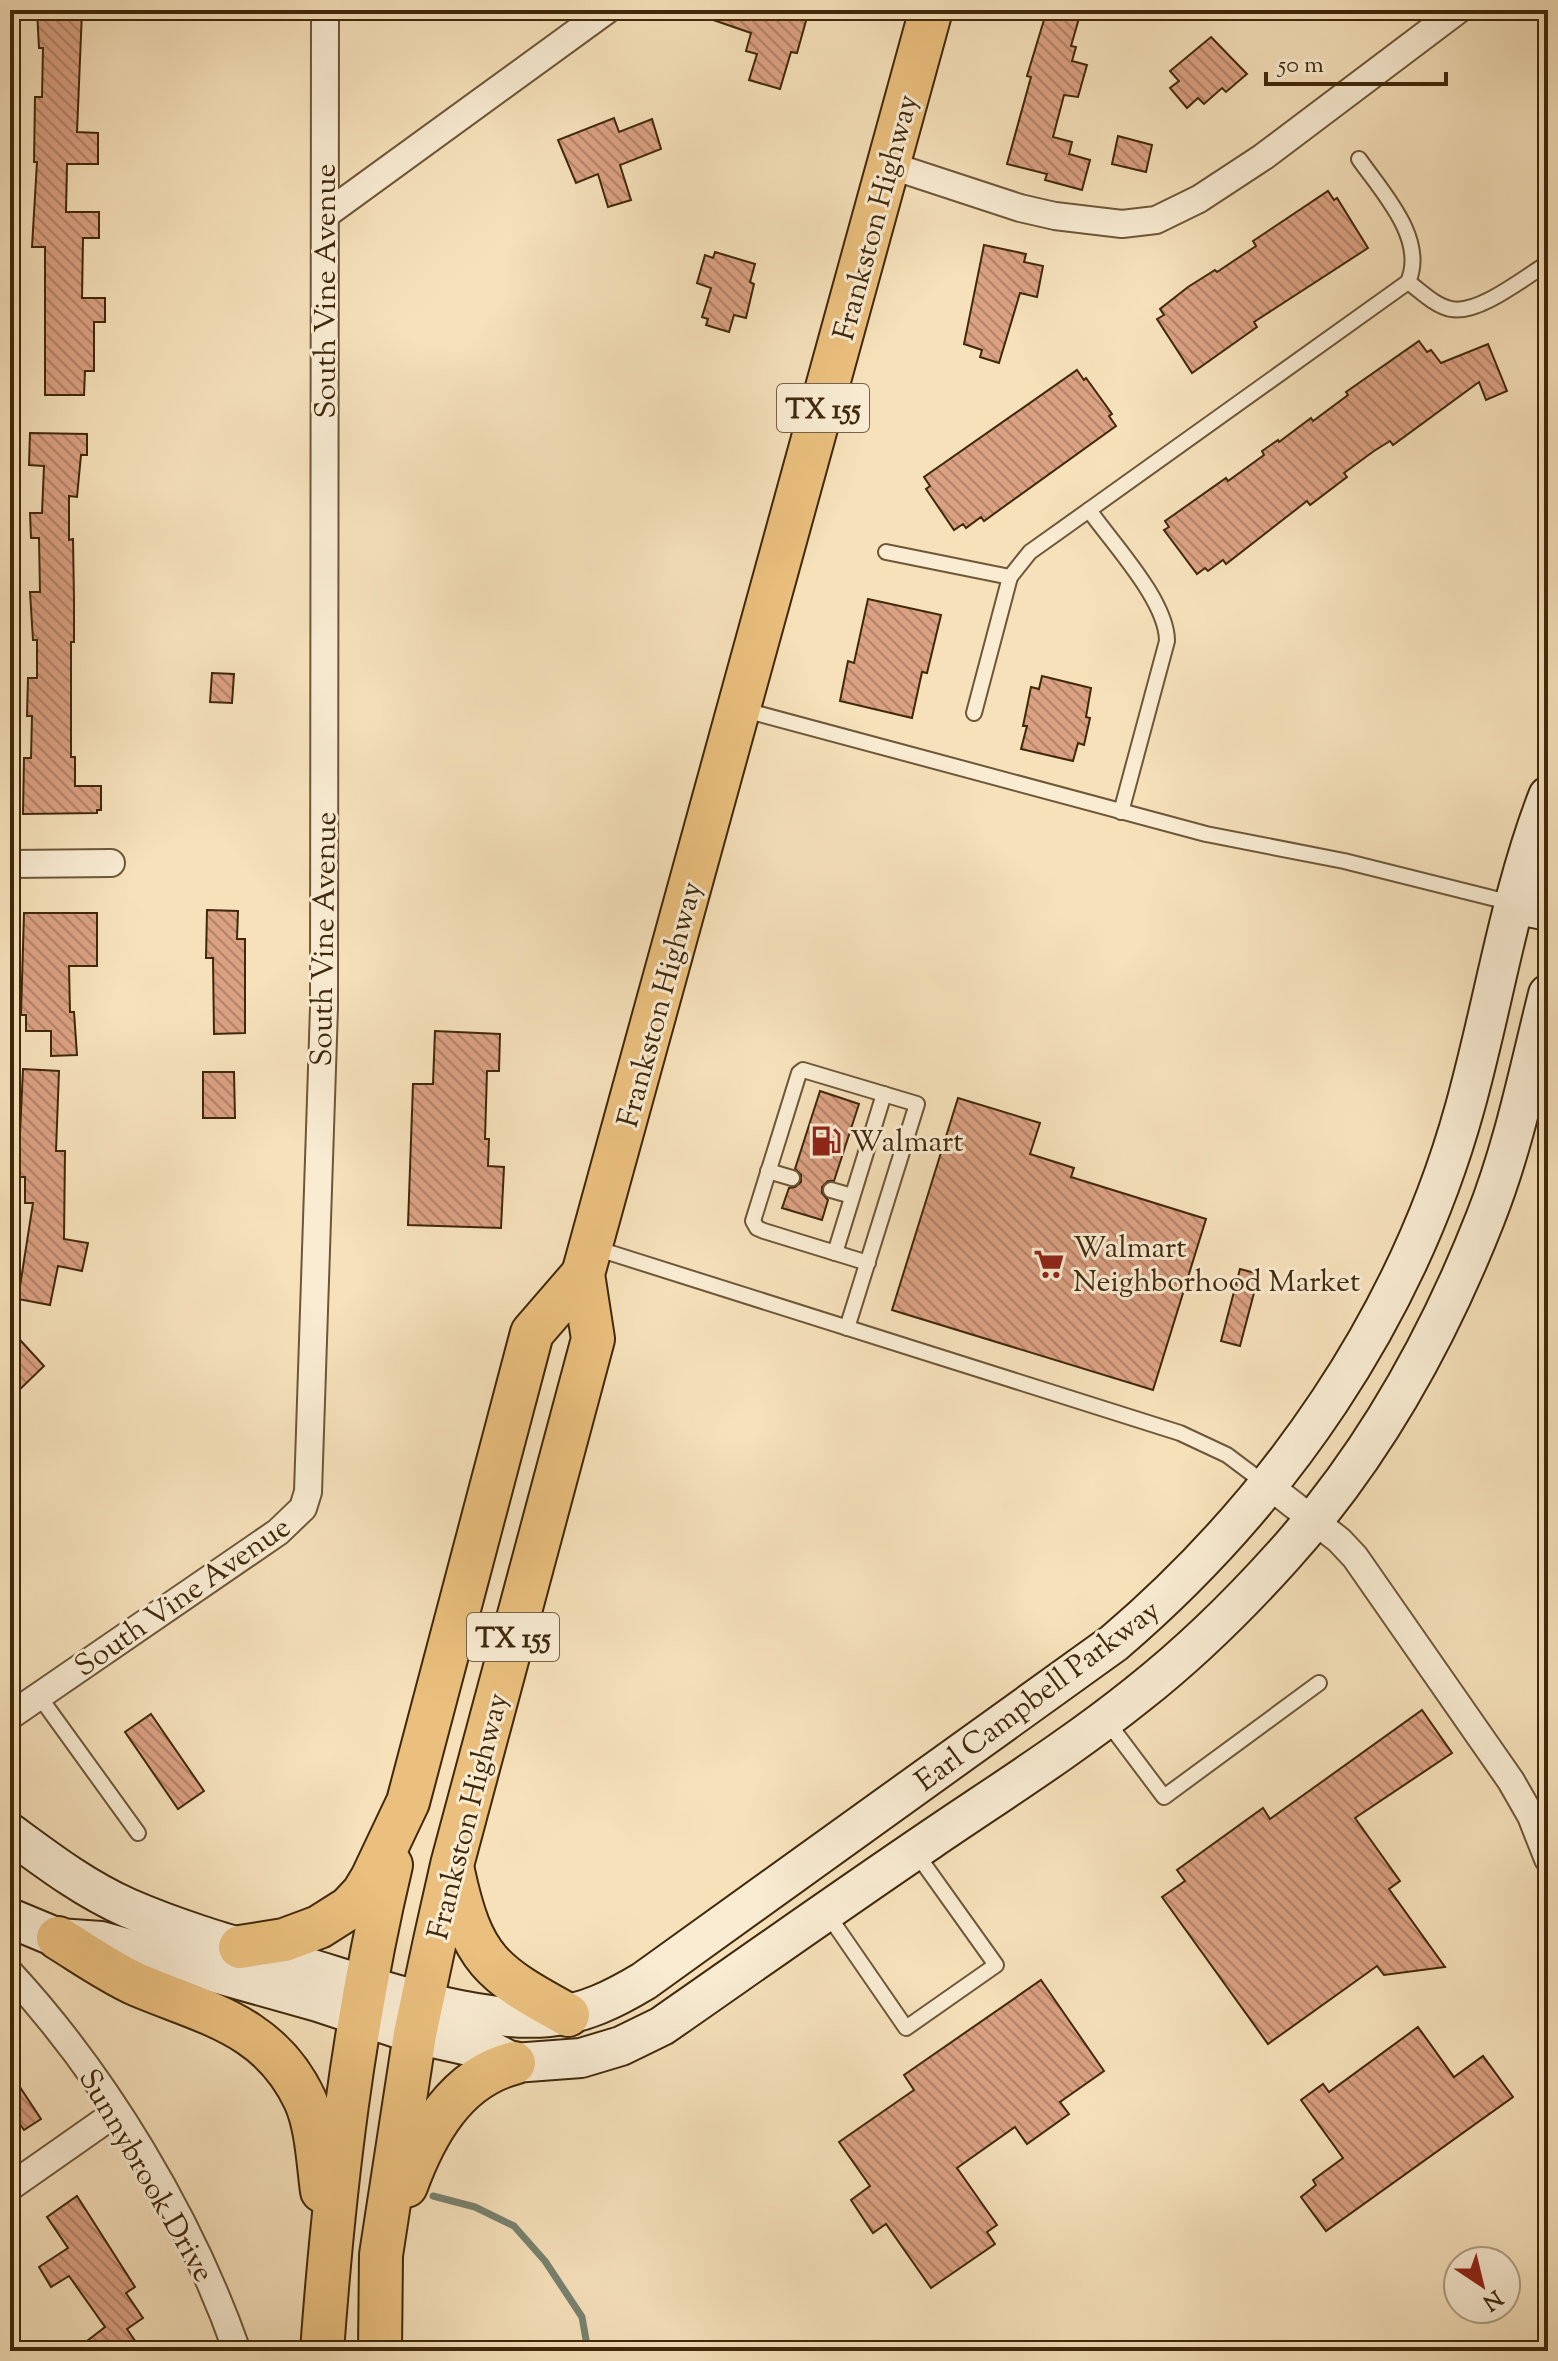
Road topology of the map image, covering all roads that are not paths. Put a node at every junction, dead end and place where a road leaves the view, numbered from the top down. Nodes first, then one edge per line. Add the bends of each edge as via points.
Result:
1 (325, 10) edge
2 (607, 10) edge
3 (931, 10) edge
4 (1458, 10) edge
5 (1359, 159) dead end
6 (889, 165) junction
7 (325, 215) junction
8 (1548, 263) edge
9 (1408, 282) junction
10 (1089, 510) junction
11 (886, 552) dead end
12 (1010, 577) junction
13 (740, 709) junction
14 (974, 713) dead end
15 (1548, 796) edge
16 (1121, 812) junction
17 (111, 863) dead end
18 (10, 864) edge
19 (1530, 908) edge
20 (1548, 994) edge
21 (884, 1094) junction
22 (768, 1171) junction
23 (792, 1178) dead end
24 (831, 1190) dead end
25 (852, 1196) junction
26 (835, 1253) junction
27 (587, 1260) junction
28 (868, 1263) junction
29 (847, 1328) junction
30 (1268, 1485) junction
31 (1314, 1520) junction
32 (1073, 1674) junction
33 (1319, 1683) dead end
34 (39, 1696) junction
35 (10, 1716) edge
36 (1106, 1719) junction
37 (936, 1772) junction
38 (408, 1802) junction
39 (882, 1811) junction
40 (966, 1816) junction
41 (10, 1833) edge
42 (138, 1833) dead end
43 (914, 1851) junction
44 (1548, 1859) edge
45 (452, 1865) junction
46 (799, 1869) junction
47 (826, 1912) junction
48 (10, 1918) edge
49 (58, 1938) junction
50 (240, 1947) junction
51 (10, 1973) edge
52 (362, 2000) junction
53 (568, 2015) junction
54 (419, 2017) junction
55 (514, 2063) junction
56 (117, 2112) junction
57 (10, 2187) edge
58 (329, 2253) junction
59 (381, 2255) junction
60 (237, 2351) edge
61 (322, 2351) edge
62 (380, 2351) edge

1 - 7 street, South Vine Avenue
2 - 7 street
3 - 6 main road, Frankston Highway / TX 155
4 - 6 street via 1263,157 1156,220 1122,224 1055,216
5 - 9 lane via 1405,228 1411,249
6 - 13 main road, Frankston Highway / TX 155
7 - 34 street, South Vine Avenue via 324,1008 308,1492 303,1508 278,1532
8 - 9 lane via 1467,309 1441,306
9 - 10 lane
10 - 12 lane via 1030,552
10 - 16 lane via 1167,625
11 - 12 lane
12 - 14 lane
13 - 16 lane
13 - 27 main road, Frankston Highway / TX 155
15 - 19 main road, Earl Campbell Parkway
16 - 19 lane
17 - 18 street
19 - 30 main road, Earl Campbell Parkway via 1427,1215 1398,1282 1363,1349
20 - 31 main road, Earl Campbell Parkway via 1501,1174 1450,1301 1381,1425
21 - 22 lane via 803,1070
21 - 25 lane
21 - 28 lane via 917,1104
22 - 23 lane
22 - 26 lane via 754,1215 757,1228
24 - 25 lane
25 - 26 lane
26 - 28 lane
27 - 29 lane
27 - 38 main road, TX 155 via 532,1333
27 - 45 main road, Frankston Highway / TX 155 via 593,1339
28 - 29 lane
29 - 30 lane via 1180,1433 1227,1455
30 - 31 street
30 - 32 main road, Earl Campbell Parkway via 1186,1579
31 - 36 main road, Earl Campbell Parkway via 1210,1631
31 - 44 street via 1368,1574 1502,1768 1531,1816
32 - 36 main road
32 - 37 main road, Earl Campbell Parkway
33 - 36 lane via 1164,1797
34 - 35 street, South Vine Avenue
34 - 42 lane
36 - 40 main road, Earl Campbell Parkway
37 - 39 main road, Earl Campbell Parkway
37 - 40 main road
38 - 50 main road via 372,1878 349,1908 304,1933
38 - 52 main road, Frankston Highway / TX 155
39 - 43 main road
39 - 46 main road, Earl Campbell Parkway
40 - 43 main road, Earl Campbell Parkway
41 - 50 main road via 61,1870 127,1907
43 - 47 main road, Earl Campbell Parkway
43 - 47 lane via 996,1965 906,2028
45 - 53 main road via 467,1925 489,1961 515,1986
45 - 54 main road, Frankston Highway / TX 155
46 - 47 main road
46 - 53 main road, Earl Campbell Parkway via 644,1981 603,2004
47 - 55 main road, Earl Campbell Parkway via 641,2038 581,2058
48 - 49 main road
49 - 52 main road via 101,1941
49 - 58 main road via 136,1984 233,2023 275,2055 306,2103
50 - 52 main road
51 - 56 street, Sunnybrook Drive via 52,2019
52 - 54 main road, Earl Campbell Parkway
52 - 58 main road, TX 155
53 - 54 main road, Earl Campbell Parkway
54 - 55 main road, Earl Campbell Parkway
54 - 59 main road, TX 155
55 - 59 main road via 468,2087 436,2123 419,2151
56 - 57 street
56 - 60 street, Sunnybrook Drive via 166,2194
58 - 61 main road, TX 155
59 - 62 main road, TX 155

